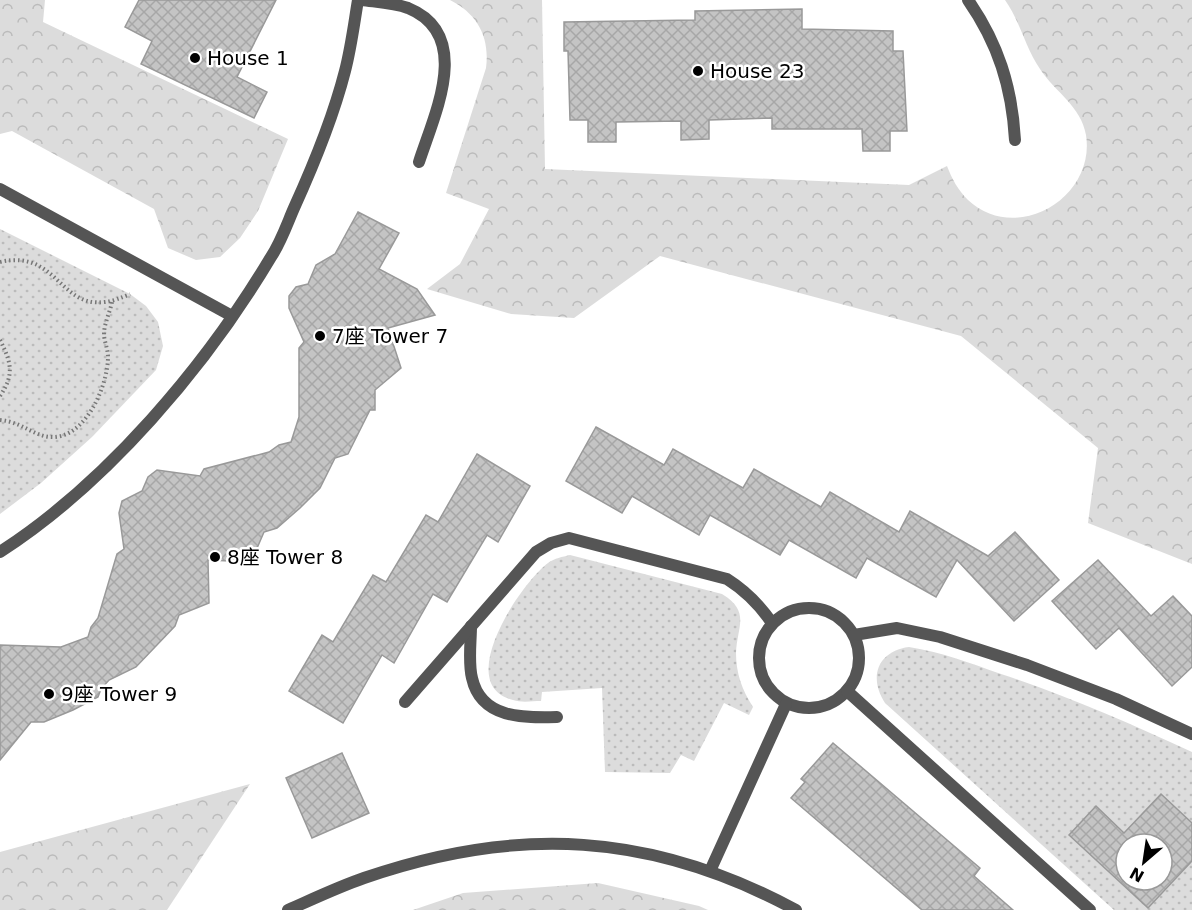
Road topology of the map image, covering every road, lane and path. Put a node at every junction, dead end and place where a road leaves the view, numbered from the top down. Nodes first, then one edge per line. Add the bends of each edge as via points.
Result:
1 (360, 0) edge
2 (968, 0) edge
3 (1015, 140) dead end
4 (419, 162) dead end
5 (0, 189) edge
6 (0, 262) edge
7 (130, 294) dead end
8 (112, 302) junction
9 (232, 316) junction
10 (0, 340) edge
11 (0, 396) edge
12 (0, 420) edge
13 (0, 552) edge
14 (772, 623) junction
15 (471, 626) junction
16 (854, 635) junction
17 (847, 691) junction
18 (405, 702) dead end
19 (786, 704) junction
20 (557, 717) dead end
21 (1192, 734) edge
22 (710, 871) junction
23 (288, 910) edge
24 (796, 910) edge
25 (1090, 910) edge

1 - 4 street via 408,8 425,19 446,54 447,74
1 - 9 street via 345,72 310,173 272,256
2 - 3 street via 996,48 1007,78
5 - 9 street
6 - 8 path via 21,259 40,264 80,300
7 - 8 path
8 - 12 path via 104,333 108,354 106,383 91,412 69,434 59,437 40,435 15,421
9 - 13 street via 157,415 109,465
10 - 11 path via 11,362 8,384
14 - 15 street via 753,598 727,579 569,538 536,552
14 - 16 street via 800,608 816,608 844,622
14 - 19 street via 758,651 758,667 773,694
15 - 18 street
15 - 20 street via 472,678 485,701 507,716
16 - 17 street via 859,666
16 - 21 street via 897,628 929,633 1116,699
17 - 19 street via 832,703 817,708
17 - 25 street
19 - 22 street
22 - 23 street via 652,854 590,844 529,843 454,852 363,878
22 - 24 street

